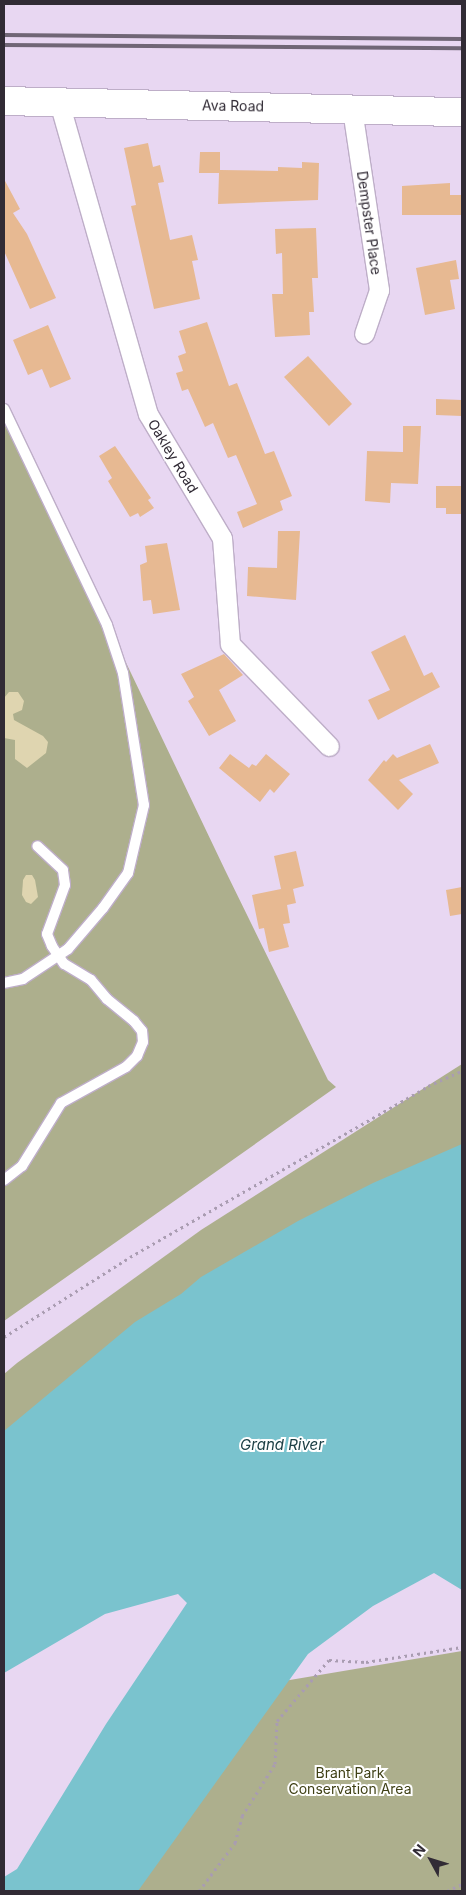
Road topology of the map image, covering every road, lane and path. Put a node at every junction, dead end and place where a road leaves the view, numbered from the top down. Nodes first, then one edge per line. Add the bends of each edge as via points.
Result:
1 (4, 101) edge
2 (60, 102) junction
3 (352, 109) junction
4 (462, 112) edge
5 (364, 334) dead end
6 (4, 409) edge
7 (329, 746) dead end
8 (37, 846) dead end
9 (59, 955) junction
10 (4, 983) edge
11 (462, 1071) edge
12 (4, 1180) edge
13 (4, 1337) edge
14 (462, 1647) edge
15 (462, 1884) edge
16 (199, 1891) edge
17 (447, 1891) edge

1 - 2 street, Ava Road
2 - 3 street, Ava Road
2 - 7 street, Oakley Road via 148,414 222,538 230,644
3 - 4 street, Ava Road
3 - 5 street, Dempster Place via 379,290
6 - 9 lane via 107,625 123,673 144,805 128,873 97,915
8 - 9 lane via 62,870 65,885 47,934
9 - 10 lane via 23,978
9 - 12 lane via 64,964 91,980 107,999 134,1020 142,1031 143,1042 137,1056 126,1066 61,1103 22,1166
11 - 13 path via 428,1086 138,1252
14 - 16 path via 366,1662 329,1660 277,1720 275,1764 242,1816 235,1843
15 - 17 path

